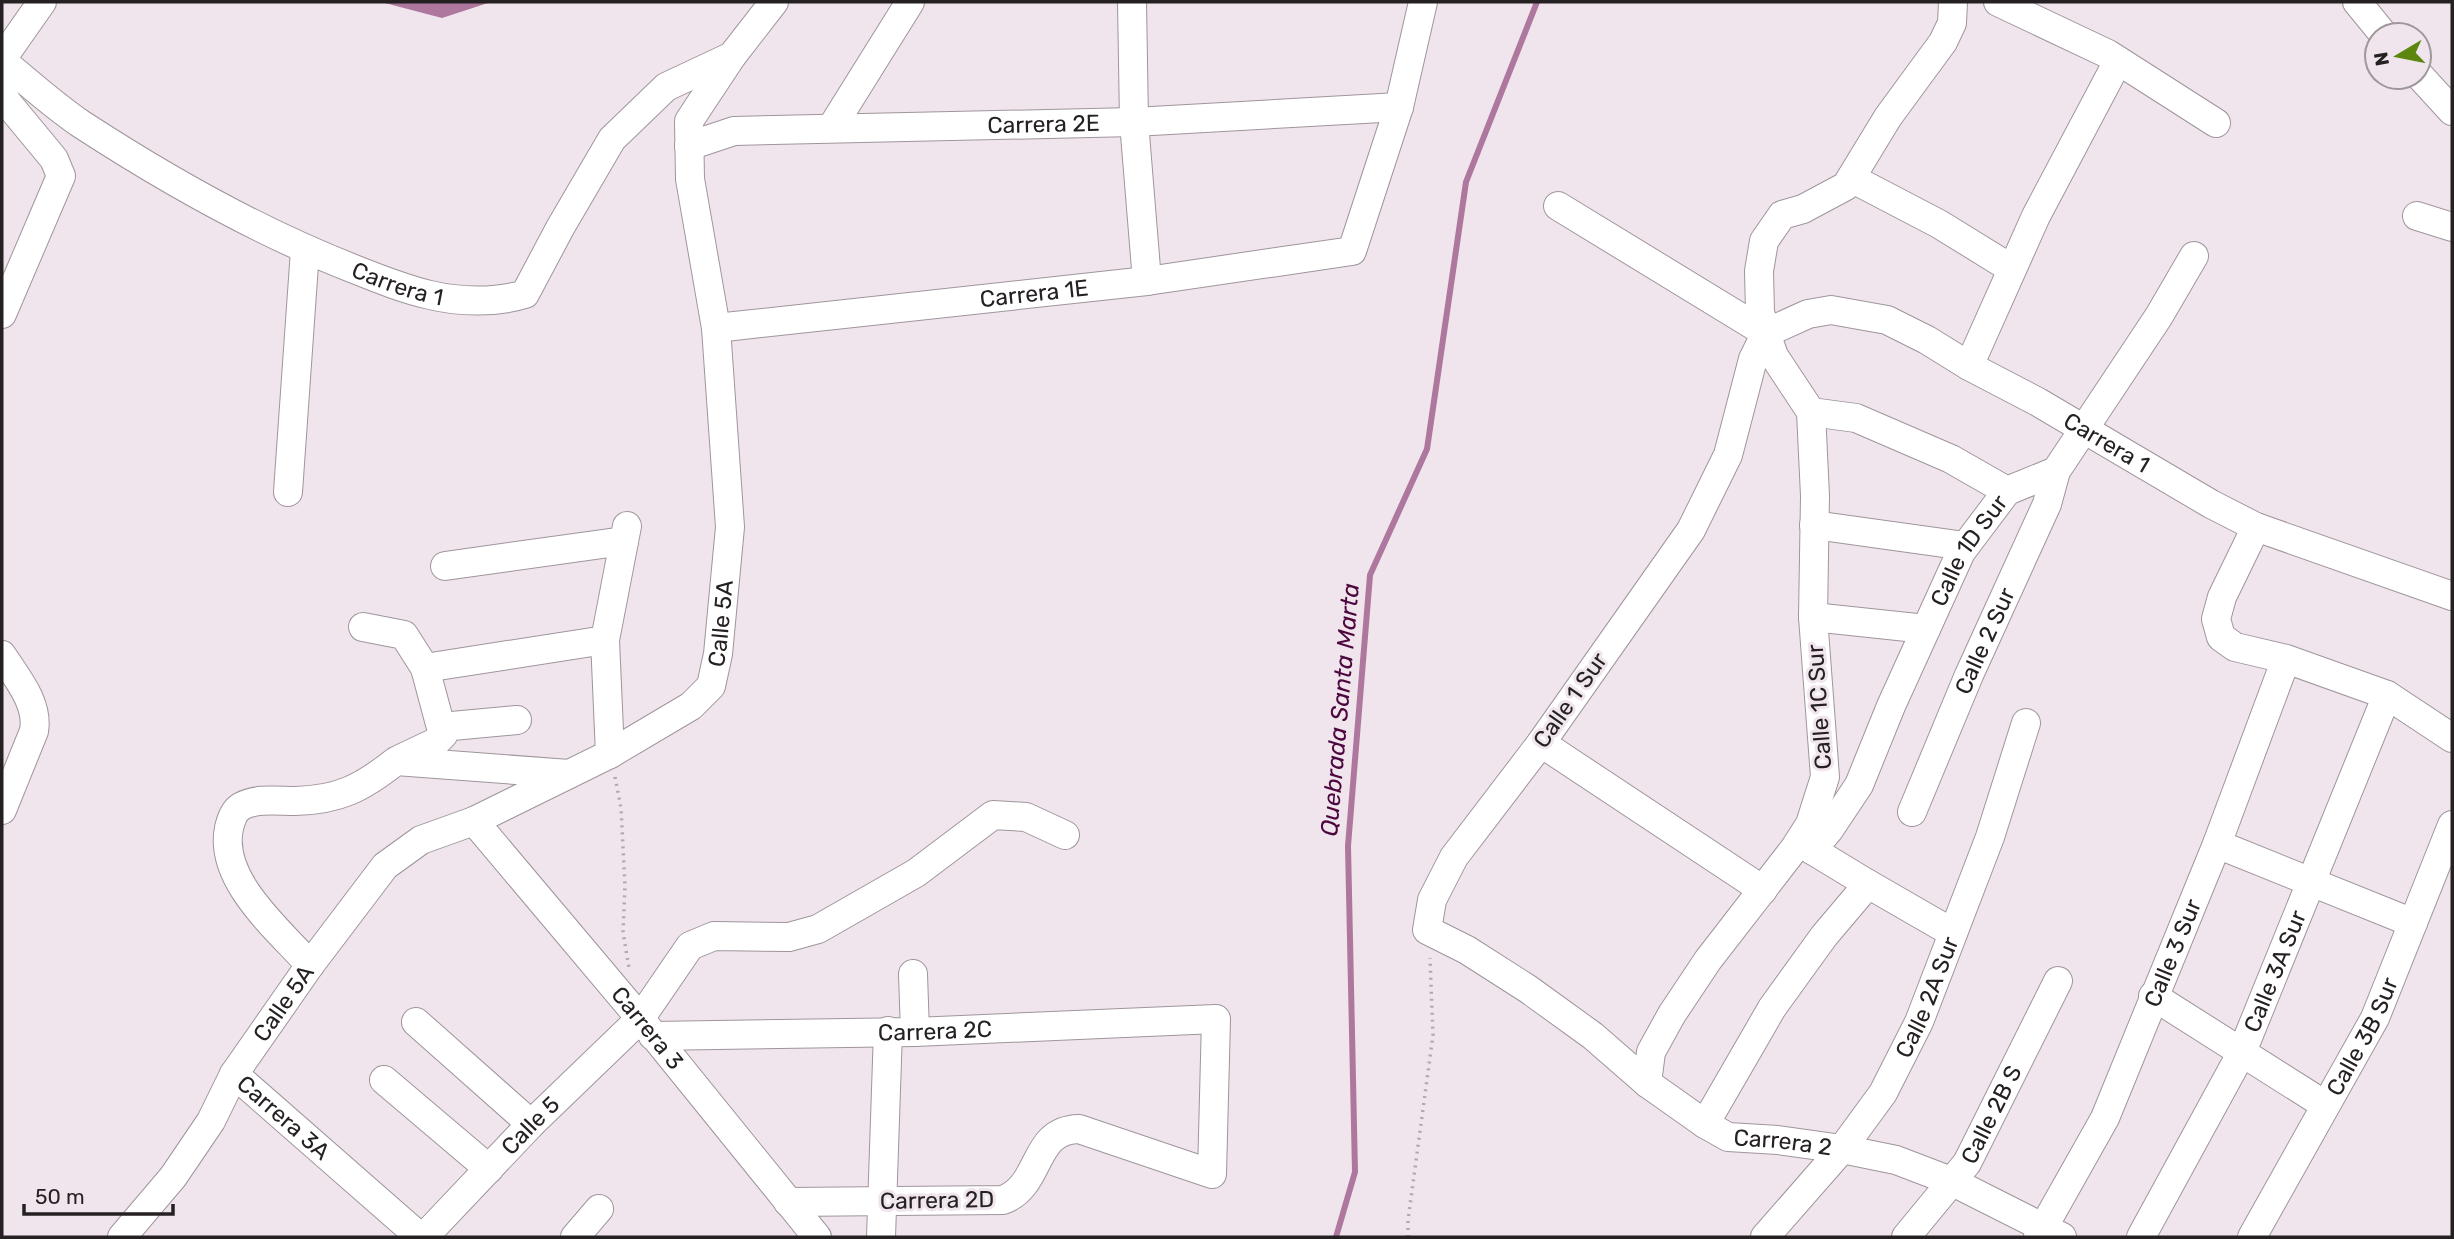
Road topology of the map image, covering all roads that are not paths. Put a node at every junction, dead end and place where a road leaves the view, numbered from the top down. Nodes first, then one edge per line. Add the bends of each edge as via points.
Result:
1 (42, 2) edge
2 (774, 2) edge
3 (910, 2) edge
4 (1132, 2) edge
5 (1423, 2) edge
6 (1953, 2) edge
7 (1998, 2) edge
8 (2357, 2) edge
9 (2373, 21) edge
10 (732, 56) junction
11 (2, 60) edge
12 (2118, 61) junction
13 (2, 90) edge
14 (2433, 90) edge
15 (1399, 107) junction
16 (2452, 111) edge
17 (1134, 122) junction
18 (2216, 123) dead end
19 (832, 127) junction
20 (689, 146) junction
21 (1851, 178) junction
22 (1558, 206) dead end
23 (2417, 216) dead end
24 (2452, 227) edge
25 (305, 250) junction
26 (2194, 256) dead end
27 (2012, 269) junction
28 (1147, 281) junction
29 (4, 304) edge
30 (716, 328) junction
31 (1766, 333) junction
32 (1969, 366) junction
33 (1811, 412) junction
34 (2084, 430) junction
35 (2056, 471) junction
36 (2007, 491) junction
37 (288, 492) dead end
38 (1814, 525) junction
39 (2256, 527) junction
40 (1965, 546) junction
41 (445, 566) dead end
42 (2452, 596) edge
43 (1813, 617) junction
44 (363, 627) dead end
45 (1926, 629) junction
46 (605, 640) junction
47 (2, 655) edge
48 (2286, 659) junction
49 (425, 668) junction
50 (2387, 695) junction
51 (517, 720) dead end
52 (2026, 723) dead end
53 (441, 726) junction
54 (2452, 738) edge
55 (1541, 743) junction
56 (610, 754) junction
57 (396, 761) junction
58 (569, 774) junction
59 (2, 810) edge
60 (1912, 812) dead end
61 (474, 821) junction
62 (2452, 825) edge
63 (1065, 835) dead end
64 (1806, 844) junction
65 (2217, 844) junction
66 (2312, 881) junction
67 (1868, 884) junction
68 (1763, 890) junction
69 (2413, 923) junction
70 (1427, 930) joint
71 (1953, 933) junction
72 (310, 965) junction
73 (913, 974) dead end
74 (2058, 981) dead end
75 (2153, 996) junction
76 (416, 1022) dead end
77 (642, 1022) junction
78 (901, 1031) junction
79 (2242, 1052) junction
80 (234, 1074) junction
81 (384, 1080) dead end
82 (1647, 1083) junction
83 (2325, 1105) junction
84 (531, 1124) junction
85 (1704, 1124) junction
86 (1842, 1149) junction
87 (489, 1169) junction
88 (1212, 1174) joint
89 (1951, 1181) junction
90 (883, 1201) junction
91 (789, 1202) junction
92 (599, 1209) dead end
93 (2048, 1234) edge
94 (122, 1237) edge
95 (422, 1237) edge
96 (575, 1237) edge
97 (817, 1237) edge
98 (881, 1237) edge
99 (1765, 1237) edge
100 (1906, 1237) edge
101 (2141, 1237) edge
102 (2252, 1237) edge

1 - 11 street
2 - 10 street, Calle 5A
3 - 19 street
4 - 17 street
5 - 15 street
6 - 21 street via 1952,23 1943,42 1888,117
7 - 12 street
8 - 9 street
10 - 20 street, Calle 5A via 689,121
10 - 25 street, Carrera 1 via 666,87 612,139 525,294 472,300 432,296
11 - 25 street, Carrera 1 via 79,122 218,205
12 - 18 street
12 - 27 street
13 - 29 street via 5,102 54,159 61,176
14 - 16 street
15 - 17 street, Carrera 2E
15 - 28 street, Carrera 1E via 1352,251
17 - 19 street, Carrera 2E
17 - 28 street
19 - 20 street, Carrera 2E via 734,131
20 - 30 street, Calle 5A via 690,179
21 - 27 street
21 - 31 street via 1826,199 1782,215 1764,241 1759,271 1760,312
22 - 31 street
23 - 24 street
25 - 37 street
26 - 34 street
27 - 32 street
28 - 30 street, Carrera 1E
30 - 56 street, Calle 5A via 730,527 711,686 691,706
31 - 32 street, Carrera 1 via 1808,314 1831,310 1886,320
31 - 33 street via 1774,356
31 - 55 street, Calle 1 Sur via 1753,359 1722,471 1691,530
32 - 34 street, Carrera 1
33 - 36 street via 1856,418 1951,459
33 - 38 street, Calle 1C Sur
34 - 35 street
34 - 39 street, Carrera 1
35 - 36 street, Calle 1D Sur
35 - 60 street, Calle 2 Sur via 2047,504
36 - 40 street, Calle 1D Sur
38 - 40 street
38 - 43 street, Calle 1C Sur
39 - 42 street, Carrera 1
39 - 48 street via 2216,618 2221,637 2235,647
40 - 45 street, Calle 1D Sur
41 - 46 street via 625,534
43 - 45 street
43 - 64 street, Calle 1C Sur via 1825,777
44 - 49 street via 404,635
45 - 64 street, Calle 1D Sur via 1859,785 1829,830
46 - 49 street
46 - 56 street
47 - 59 street via 36,717
48 - 50 street
48 - 65 street, Calle 3 Sur
49 - 53 street
50 - 54 street
50 - 66 street, Calle 3A Sur
51 - 53 street
52 - 71 street, Calle 2A Sur
53 - 57 street via 443,735 436,742
55 - 68 street
55 - 70 street, Calle 1 Sur via 1454,857 1432,900
56 - 58 street, Calle 5A
57 - 58 street
57 - 72 street via 369,783 335,796 257,802 240,807 231,819 227,836 235,874 247,895
58 - 61 street, Calle 5A
61 - 72 street, Calle 5A via 421,840 386,866
61 - 77 street, Carrera 3
62 - 69 street, Calle 3B Sur
63 - 77 street, Calle 5 via 1027,817 993,815 916,873 818,929 789,937 714,936 690,946
64 - 67 street
64 - 68 street, Calle 1C Sur
65 - 66 street
65 - 75 street, Calle 3 Sur
66 - 69 street
66 - 79 street, Calle 3A Sur
67 - 71 street
67 - 85 street via 1772,1008
68 - 82 street, Calle 1C Sur via 1672,1014 1650,1052
69 - 83 street, Calle 3B Sur via 2375,1018
70 - 82 street, Carrera 2 via 1528,989
71 - 86 street, Calle 2A Sur via 1919,1022 1883,1093
72 - 80 street, Calle 5A
73 - 78 street
74 - 89 street, Calle 2B S via 1967,1163
75 - 79 street
75 - 93 street, Calle 3 Sur via 2105,1118
76 - 84 street
77 - 78 street, Carrera 2C
77 - 84 street, Calle 5
77 - 91 street, Carrera 3
78 - 88 street, Carrera 2C via 1216,1019
78 - 90 street
79 - 83 street
79 - 101 street, Calle 3A Sur
80 - 94 street, Carrera 3A via 211,1121 173,1177
80 - 95 street, Carrera 3A
81 - 87 street
82 - 85 street, Carrera 2
83 - 102 street, Calle 3B Sur
84 - 87 street, Calle 5
85 - 86 street, Carrera 2 via 1728,1138
86 - 89 street, Carrera 2 via 1896,1160
86 - 99 street, Calle 2A Sur
87 - 95 street, Calle 5
88 - 90 street, Carrera 2D via 1079,1129 1066,1129 1051,1137 1014,1196 1003,1200
89 - 93 street, Carrera 2
89 - 100 street, Calle 2B S
90 - 91 street, Carrera 2D
90 - 98 street
91 - 97 street, Carrera 3
92 - 96 street

